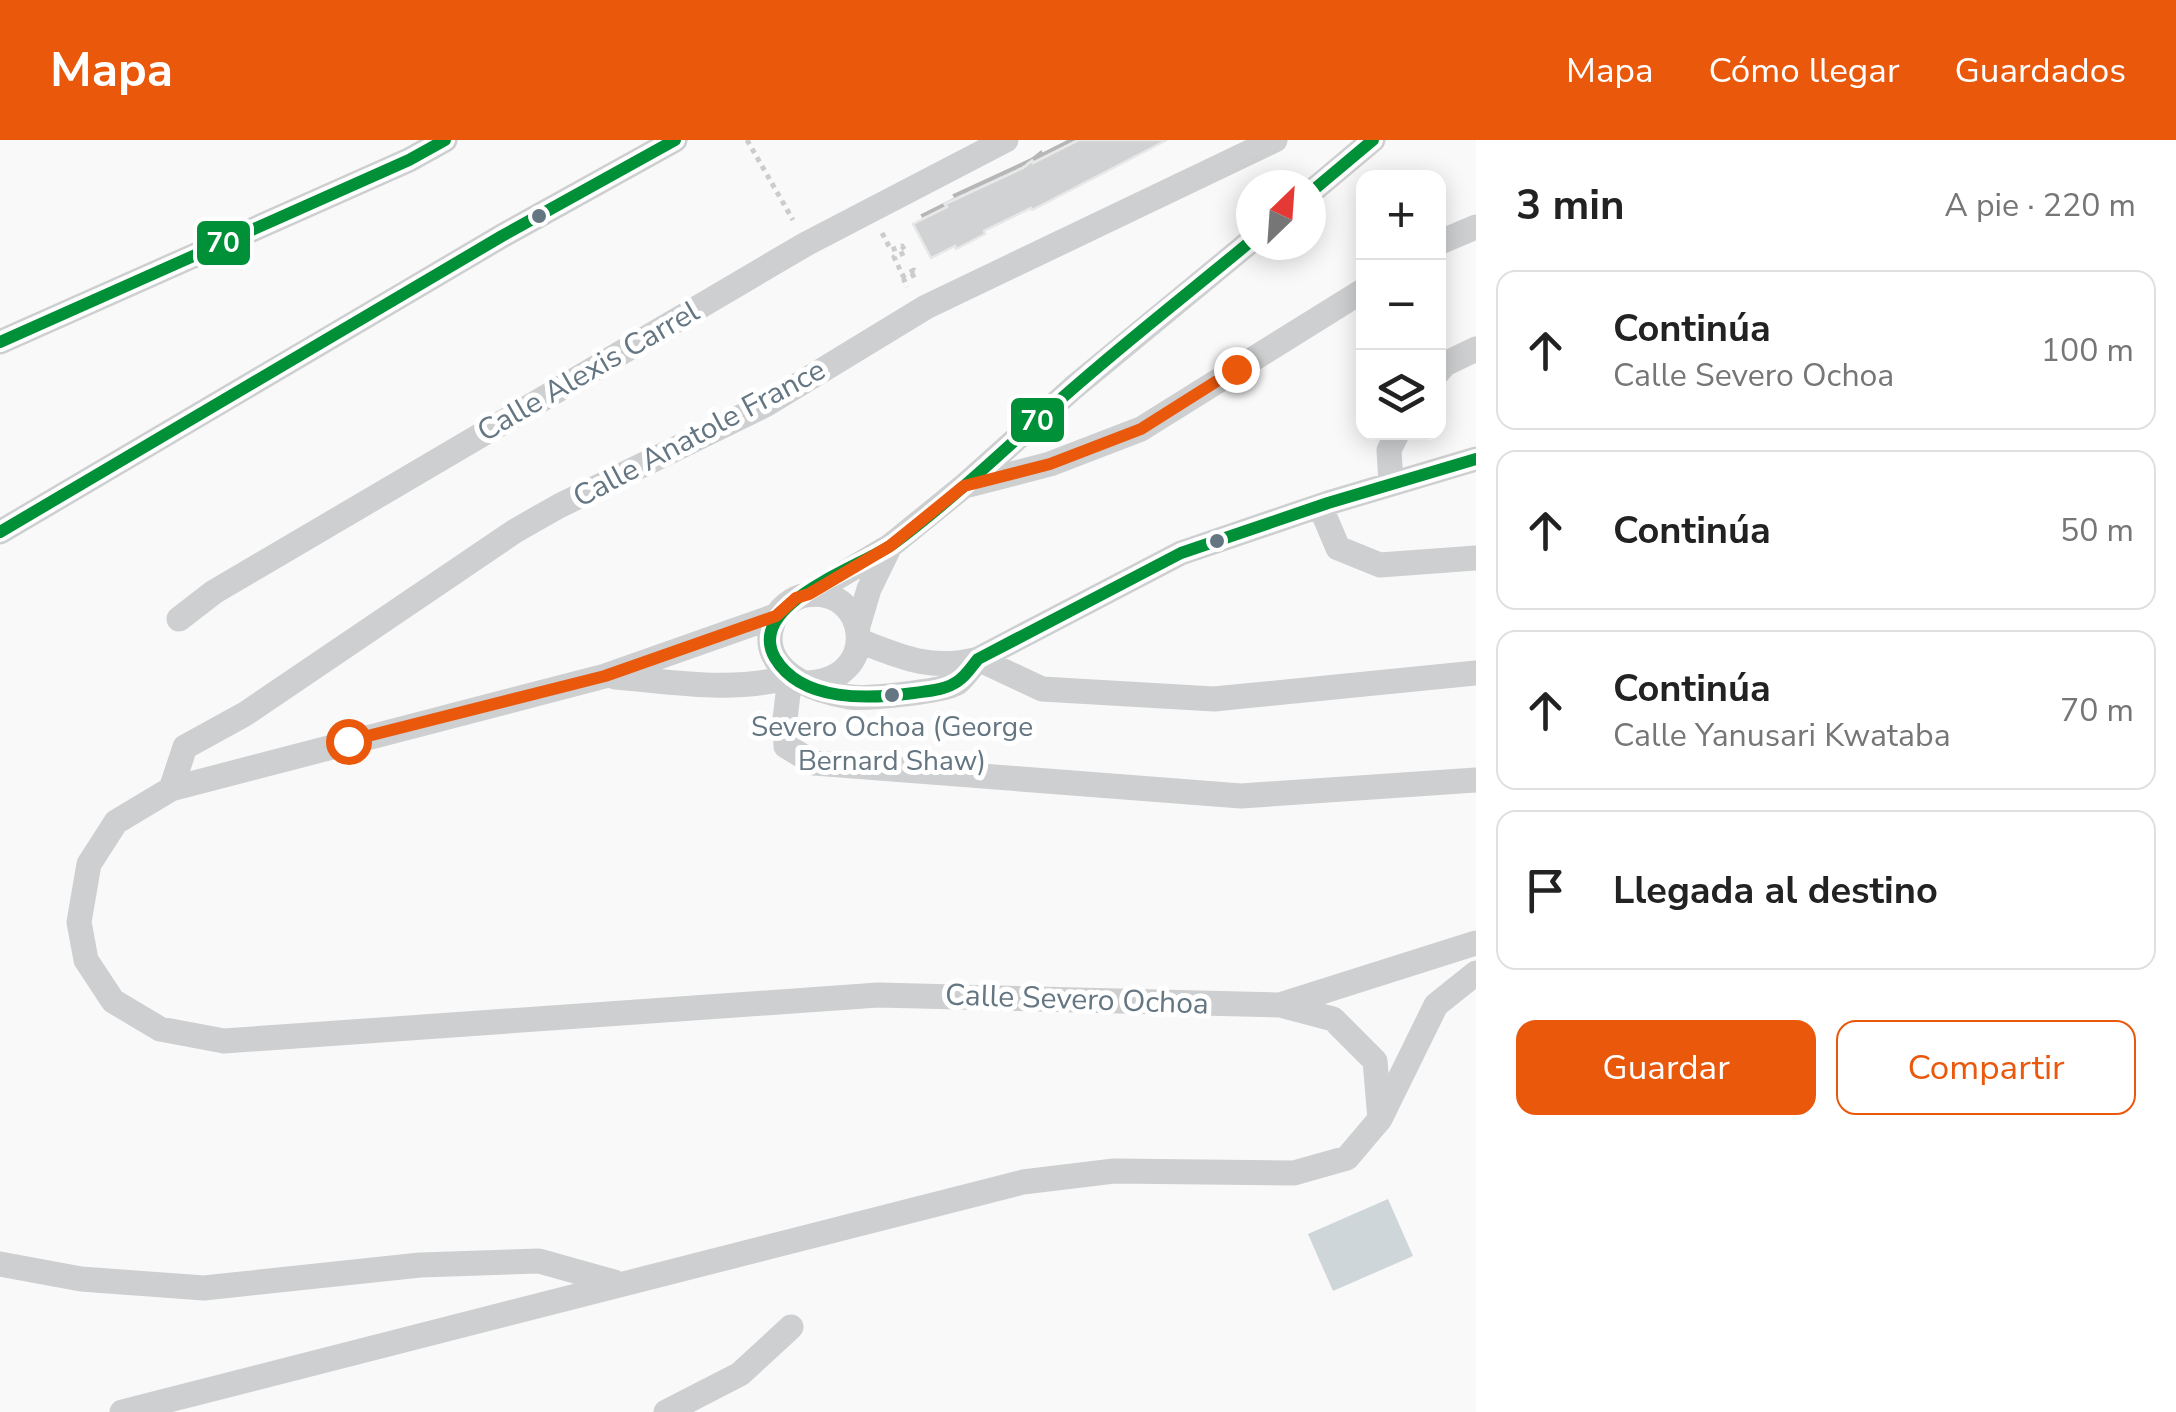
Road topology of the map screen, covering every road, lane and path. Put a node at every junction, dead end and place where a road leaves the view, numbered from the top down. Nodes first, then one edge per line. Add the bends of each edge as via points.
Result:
1 (446, 140) edge
2 (675, 140) edge
3 (747, 140) edge
4 (1006, 140) edge
5 (1276, 140) edge
6 (1374, 140) edge
7 (411, 150) edge
8 (1326, 180) edge
9 (1476, 227) edge
10 (882, 233) dead end
11 (1446, 240) edge
12 (806, 244) junction
13 (1236, 253) edge
14 (922, 281) dead end
15 (1356, 295) edge
16 (0, 342) edge
17 (1476, 348) edge
18 (1446, 363) edge
19 (1394, 440) edge
20 (1476, 459) edge
21 (1391, 484) junction
22 (964, 486) junction
23 (1328, 503) junction
24 (0, 532) edge
25 (890, 546) junction
26 (1476, 558) edge
27 (809, 594) junction
28 (776, 616) junction
29 (179, 619) dead end
30 (859, 634) junction
31 (978, 659) junction
32 (1476, 672) edge
33 (605, 676) junction
34 (799, 680) junction
35 (1476, 780) edge
36 (171, 789) junction
37 (1476, 942) edge
38 (1476, 973) edge
39 (1280, 1005) junction
40 (1380, 1119) junction
41 (0, 1264) edge
42 (617, 1283) junction
43 (791, 1328) dead end
44 (122, 1412) edge
45 (666, 1412) edge

1 - 7 street
2 - 24 street
3 - 12 path
4 - 12 street, Calle Alexis Carrel
5 - 36 street, Calle Anatole France via 926,307 765,405 515,531 246,714 185,748
6 - 8 street
7 - 16 street
9 - 11 street
10 - 14 path via 890,250 902,246 906,252 894,257 902,276 916,274 904,280 908,288
12 - 29 street, Calle Alexis Carrel via 214,592
13 - 22 street
15 - 22 street via 1141,429 1050,464
17 - 18 street
19 - 21 street
20 - 21 street
21 - 23 street
22 - 25 street
23 - 26 street via 1324,515 1338,548 1380,565
23 - 31 street via 1181,553
25 - 27 street
25 - 30 street via 869,589
27 - 28 street
27 - 30 street via 839,601
28 - 33 street, Calle Severo Ochoa
28 - 34 street via 771,649 778,665
30 - 31 street via 912,662 952,666
30 - 34 street via 855,659 843,674 826,682
31 - 32 street via 1042,689 1214,700
31 - 34 street via 956,683 927,691 850,697
33 - 34 street, Calle Severo Ochoa via 703,685
33 - 36 street, Calle Severo Ochoa
34 - 35 street via 785,718 786,746 814,763 1242,796
36 - 39 street, Calle Severo Ochoa via 116,822 89,864 80,922 86,960 113,1001 160,1029 224,1041 878,994
37 - 39 street
38 - 40 street via 1436,1006
39 - 40 street, Calle Severo Ochoa via 1333,1019 1375,1062
40 - 42 street via 1347,1158 1294,1174 1114,1171 1023,1182
41 - 42 street via 82,1280 204,1288 420,1265 538,1261
42 - 44 street
43 - 45 street via 740,1374

